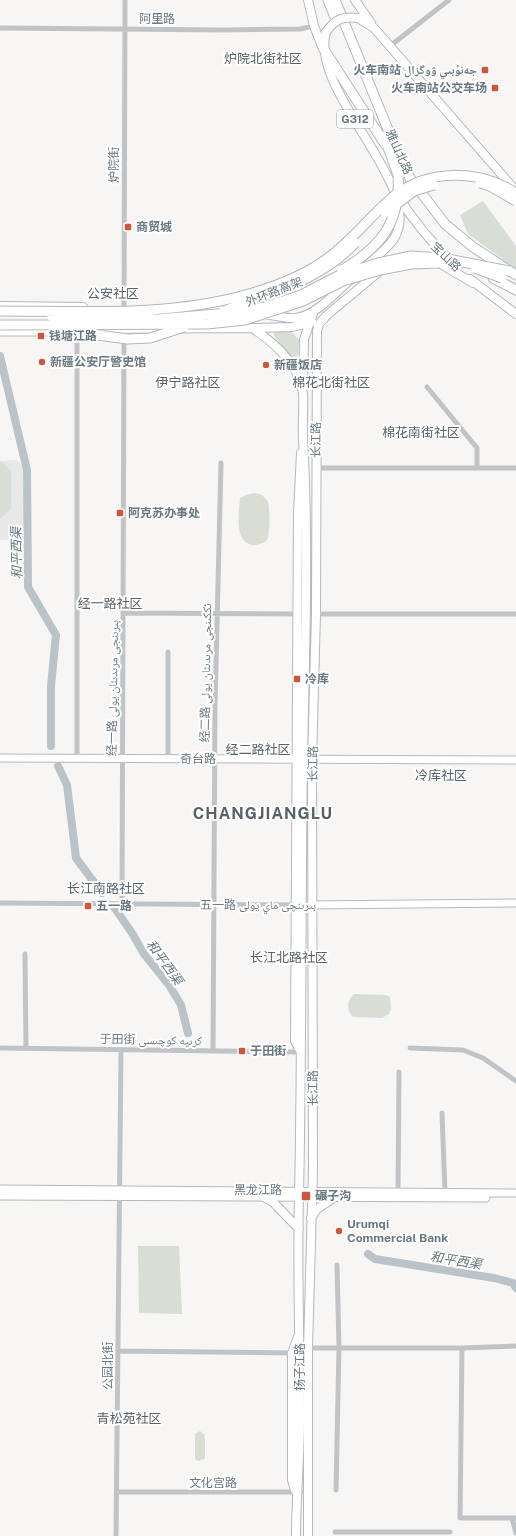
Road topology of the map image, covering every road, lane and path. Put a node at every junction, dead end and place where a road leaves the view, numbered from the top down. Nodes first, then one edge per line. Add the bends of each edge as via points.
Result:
1 (125, 0) edge
2 (308, 0) edge
3 (328, 0) edge
4 (335, 0) edge
5 (355, 0) edge
6 (449, 0) edge
7 (314, 26) junction
8 (0, 28) edge
9 (374, 28) junction
10 (125, 29) junction
11 (390, 46) junction
12 (325, 51) junction
13 (390, 152) junction
14 (392, 185) junction
15 (516, 192) edge
16 (516, 201) edge
17 (507, 276) edge
18 (473, 283) junction
19 (516, 284) edge
20 (516, 290) edge
21 (301, 294) junction
22 (0, 306) edge
23 (124, 308) junction
24 (0, 311) edge
25 (314, 311) junction
26 (516, 314) edge
27 (0, 316) edge
28 (326, 316) junction
29 (296, 318) junction
30 (309, 323) junction
31 (0, 325) edge
32 (77, 328) junction
33 (252, 328) junction
34 (0, 329) edge
35 (124, 329) junction
36 (317, 334) junction
37 (427, 387) dead end
38 (303, 392) junction
39 (221, 463) dead end
40 (316, 468) junction
41 (477, 468) junction
42 (516, 468) edge
43 (124, 613) junction
44 (217, 614) junction
45 (302, 614) junction
46 (316, 614) junction
47 (516, 614) edge
48 (168, 652) dead end
49 (0, 758) edge
50 (77, 758) junction
51 (121, 758) junction
52 (168, 759) junction
53 (215, 759) junction
54 (300, 760) junction
55 (312, 760) junction
56 (516, 760) edge
57 (0, 903) edge
58 (516, 903) edge
59 (122, 904) junction
60 (214, 905) junction
61 (300, 905) junction
62 (312, 905) junction
63 (25, 954) dead end
64 (0, 1048) edge
65 (26, 1048) junction
66 (410, 1048) dead end
67 (121, 1050) junction
68 (213, 1051) junction
69 (301, 1052) junction
70 (399, 1072) dead end
71 (516, 1081) edge
72 (442, 1113) dead end
73 (0, 1189) edge
74 (398, 1192) junction
75 (444, 1193) junction
76 (516, 1193) edge
77 (119, 1194) junction
78 (299, 1194) junction
79 (312, 1194) junction
80 (0, 1196) edge
81 (264, 1197) junction
82 (335, 1197) junction
83 (516, 1198) edge
84 (310, 1219) junction
85 (299, 1229) junction
86 (337, 1266) dead end
87 (300, 1332) junction
88 (516, 1346) edge
89 (308, 1348) junction
90 (339, 1348) junction
91 (462, 1348) junction
92 (118, 1351) junction
93 (292, 1353) junction
94 (336, 1490) dead end
95 (118, 1492) junction
96 (308, 1492) junction
97 (296, 1493) junction
98 (514, 1518) edge
99 (335, 1532) dead end
100 (450, 1532) dead end
101 (516, 1533) edge
102 (116, 1536) edge
103 (296, 1536) edge
104 (308, 1536) edge

1 - 10 street, 炉院街
2 - 7 main road, G312
3 - 13 highway
4 - 17 highway, 雅山北路 via 410,178 445,224
5 - 9 main road
6 - 11 street
7 - 10 street, 阿里路 via 300,29
7 - 12 main road, G312
8 - 10 street, 阿里路
9 - 11 main road
9 - 12 main road, bridge via 358,18 338,19 326,32
10 - 23 street, 炉院街
11 - 15 main road
12 - 13 highway
12 - 14 main road, G312 via 330,73
13 - 21 highway, bridge via 398,175 397,208 391,224 369,252
14 - 18 main road, 宝山路 / G312 via 431,242
14 - 25 main road via 400,212 400,222 394,238
15 - 24 highway, 外环路高架, bridge via 493,181 471,176 452,175 411,185 395,196 344,245 310,270 273,286 209,304 140,310
16 - 34 highway, 外环路高架, bridge via 490,186 472,181 452,181 414,191 376,219 335,262 310,277 150,338 128,339 66,331
17 - 19 highway
17 - 20 highway
17 - 21 highway, bridge via 443,258 411,256 340,275
17 - 31 highway, bridge via 472,267 442,263 419,264 380,270 343,282 303,301 245,320 207,324
18 - 26 main road, 宝山路 / G312
18 - 28 main road via 432,258 415,256 396,260
21 - 27 highway, bridge via 265,307 202,316
22 - 23 main road
23 - 29 main road via 225,309
23 - 35 street, 炉院街
25 - 29 main road
25 - 30 main road
28 - 30 main road
28 - 36 main road via 319,324
29 - 30 main road
30 - 33 main road via 292,327
30 - 36 main road
30 - 38 main road via 304,340
32 - 34 main road
32 - 35 main road
32 - 50 street
33 - 35 main road
33 - 38 main road, 长江路 via 272,342 291,364
35 - 43 street, 经一路 بىرىنجى مرىدىئان يولى
36 - 40 main road, 长江路
37 - 41 street via 477,448
38 - 45 main road, 长江路 via 306,501
39 - 44 street, 经二路 ئككىنجى مرىدىئان يولى
40 - 41 street
40 - 46 main road, 长江路
41 - 42 street
43 - 44 street
43 - 51 street, 经一路 بىرىنجى مرىدىئان يولى
44 - 45 street
44 - 53 street, 经二路 ئككىنجى مرىدىئان يولى
45 - 54 main road, 长江路
46 - 47 street
46 - 55 main road, 长江路
48 - 52 street
49 - 50 main road, 奇台路
50 - 51 main road, 奇台路
51 - 52 main road, 奇台路
51 - 59 street, 经一路 بىرىنجى مرىدىئان يولى
52 - 53 main road, 奇台路
53 - 54 main road, 奇台路
53 - 60 street, 经二路 ئككىنجى مرىدىئان يولى
54 - 55 main road, 奇台路
54 - 61 main road, 长江路
55 - 56 main road, 奇台路
55 - 62 main road, 长江路
57 - 59 street, 五一路 بىرىنچى ماي يولى
58 - 62 main road, 五一路 بىرىنچى ماي يولى
59 - 60 street, 五一路 بىرىنچى ماي يولى
60 - 61 street, 五一路 بىرىنچى ماي يولى
60 - 68 street, 经二路 ئككىنجى مرىدىئان يولى
61 - 62 street, 五一路 بىرىنچى ماي يولى
61 - 69 main road, 长江路
62 - 79 main road, 长江路
63 - 65 street
64 - 65 street, 于田街 كرىيە كوچىسى
65 - 67 street, 于田街 كرىيە كوچىسى
66 - 71 street via 463,1050 483,1058
67 - 68 street, 于田街 كرىيە كوچىسى
67 - 77 street, 公园北街
68 - 69 street, 于田街 كرىيە كوچىسى
69 - 78 main road, 长江路
70 - 74 street
72 - 75 street
73 - 77 main road, 黑龙江路
74 - 75 main road, 黑龙江路
74 - 79 main road, 黑龙江路
75 - 76 main road, 黑龙江路
77 - 78 main road, 黑龙江路
77 - 80 main road, 黑龙江路
77 - 81 main road, 黑龙江路
77 - 92 street, 公园北街
78 - 79 main road, 黑龙江路
78 - 81 main road, 黑龙江路
78 - 85 main road, 扬子江路
79 - 82 main road, 黑龙江路
79 - 84 main road, 扬子江路
81 - 85 main road via 273,1202
82 - 83 main road, 黑龙江路
82 - 84 main road via 317,1209
84 - 89 main road, 扬子江路
85 - 87 main road, 扬子江路
86 - 90 street
87 - 93 main road
87 - 97 main road, 扬子江路 via 299,1465
88 - 91 street
89 - 90 street
89 - 96 main road, 扬子江路
90 - 91 street
90 - 94 street
91 - 98 street via 460,1518
92 - 93 street
92 - 95 street, 公园北街
93 - 97 main road via 292,1480
95 - 97 street, 文化宫路
95 - 102 street, 公园北街
96 - 97 street, 文化宫路
96 - 104 main road, 扬子江路
97 - 103 main road, 扬子江路
98 - 101 street
99 - 100 street

